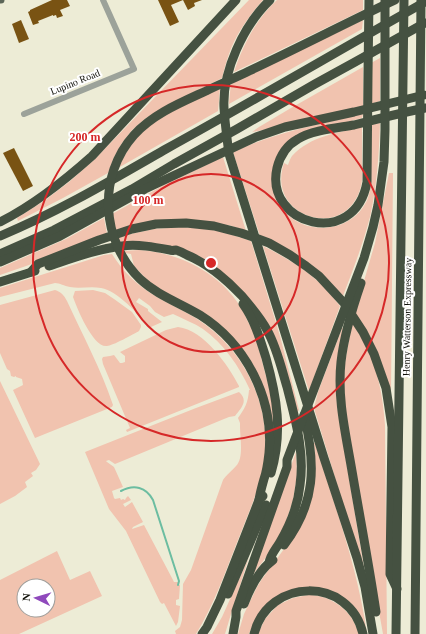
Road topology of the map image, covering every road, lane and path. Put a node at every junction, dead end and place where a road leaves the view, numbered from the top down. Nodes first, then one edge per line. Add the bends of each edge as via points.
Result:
1 (103, 0) edge
2 (236, 0) edge
3 (244, 0) edge
4 (270, 0) edge
5 (369, 0) edge
6 (385, 0) edge
7 (395, 0) edge
8 (404, 0) edge
9 (421, 0) edge
10 (426, 2) edge
11 (426, 22) edge
12 (187, 53) junction
13 (426, 95) edge
14 (426, 107) edge
15 (24, 114) dead end
16 (0, 222) edge
17 (0, 236) edge
18 (171, 251) junction
19 (0, 254) edge
20 (364, 258) junction
21 (0, 262) edge
22 (31, 272) junction
23 (0, 282) edge
24 (303, 398) junction
25 (287, 460) junction
26 (259, 500) junction
27 (269, 563) junction
28 (397, 589) junction
29 (236, 617) junction
30 (202, 634) edge
31 (209, 634) edge
32 (233, 634) edge
33 (254, 634) edge
34 (363, 634) edge
35 (373, 634) edge
36 (378, 634) edge
37 (396, 634) edge
38 (414, 634) edge

1 - 15 street, Lupino Road via 134,69
2 - 12 highway
3 - 12 highway via 211,34
4 - 24 highway via 253,20 237,48 229,69 224,108 229,154 297,370 298,392
5 - 14 highway via 368,74 367,182 362,200 354,210 342,218 326,223 309,221 296,215 282,200 277,187 277,171 282,156 292,143 310,134 356,124
6 - 20 highway via 384,162 378,205
7 - 26 highway via 160,113 134,135 114,167 108,203 110,223 121,255 132,270 154,290 217,328 236,347 259,386 267,414 270,441 268,463
8 - 28 highway, Henry Watterson Expressway
9 - 38 highway, Henry Watterson Expressway
10 - 17 highway via 57,210
11 - 19 highway via 132,189 74,220
12 - 16 highway via 92,156 49,192
13 - 21 highway via 285,127 256,137 145,189 38,246
18 - 22 highway via 156,247 122,246 91,252
18 - 26 highway via 198,263 228,286 246,308 256,327 273,383 278,417 273,467
18 - 27 highway via 184,253 209,266 230,284 255,311 268,331 278,355 295,419 302,460 300,486 291,521
20 - 25 highway
20 - 36 highway via 362,278 343,347 340,396
22 - 23 highway
22 - 28 highway via 38,264 132,229 156,224 193,224 214,226 269,243 319,276 347,307 359,325 374,354 386,388 392,427 390,574
24 - 27 highway via 312,454 307,504 293,532
24 - 35 highway via 312,417 363,580
25 - 29 highway
25 - 31 highway
26 - 30 highway via 220,600
27 - 29 highway via 257,578
28 - 37 highway, Henry Watterson Expressway
29 - 32 highway
33 - 34 highway via 256,625 270,605 290,593 306,590 325,592 344,603 359,621

